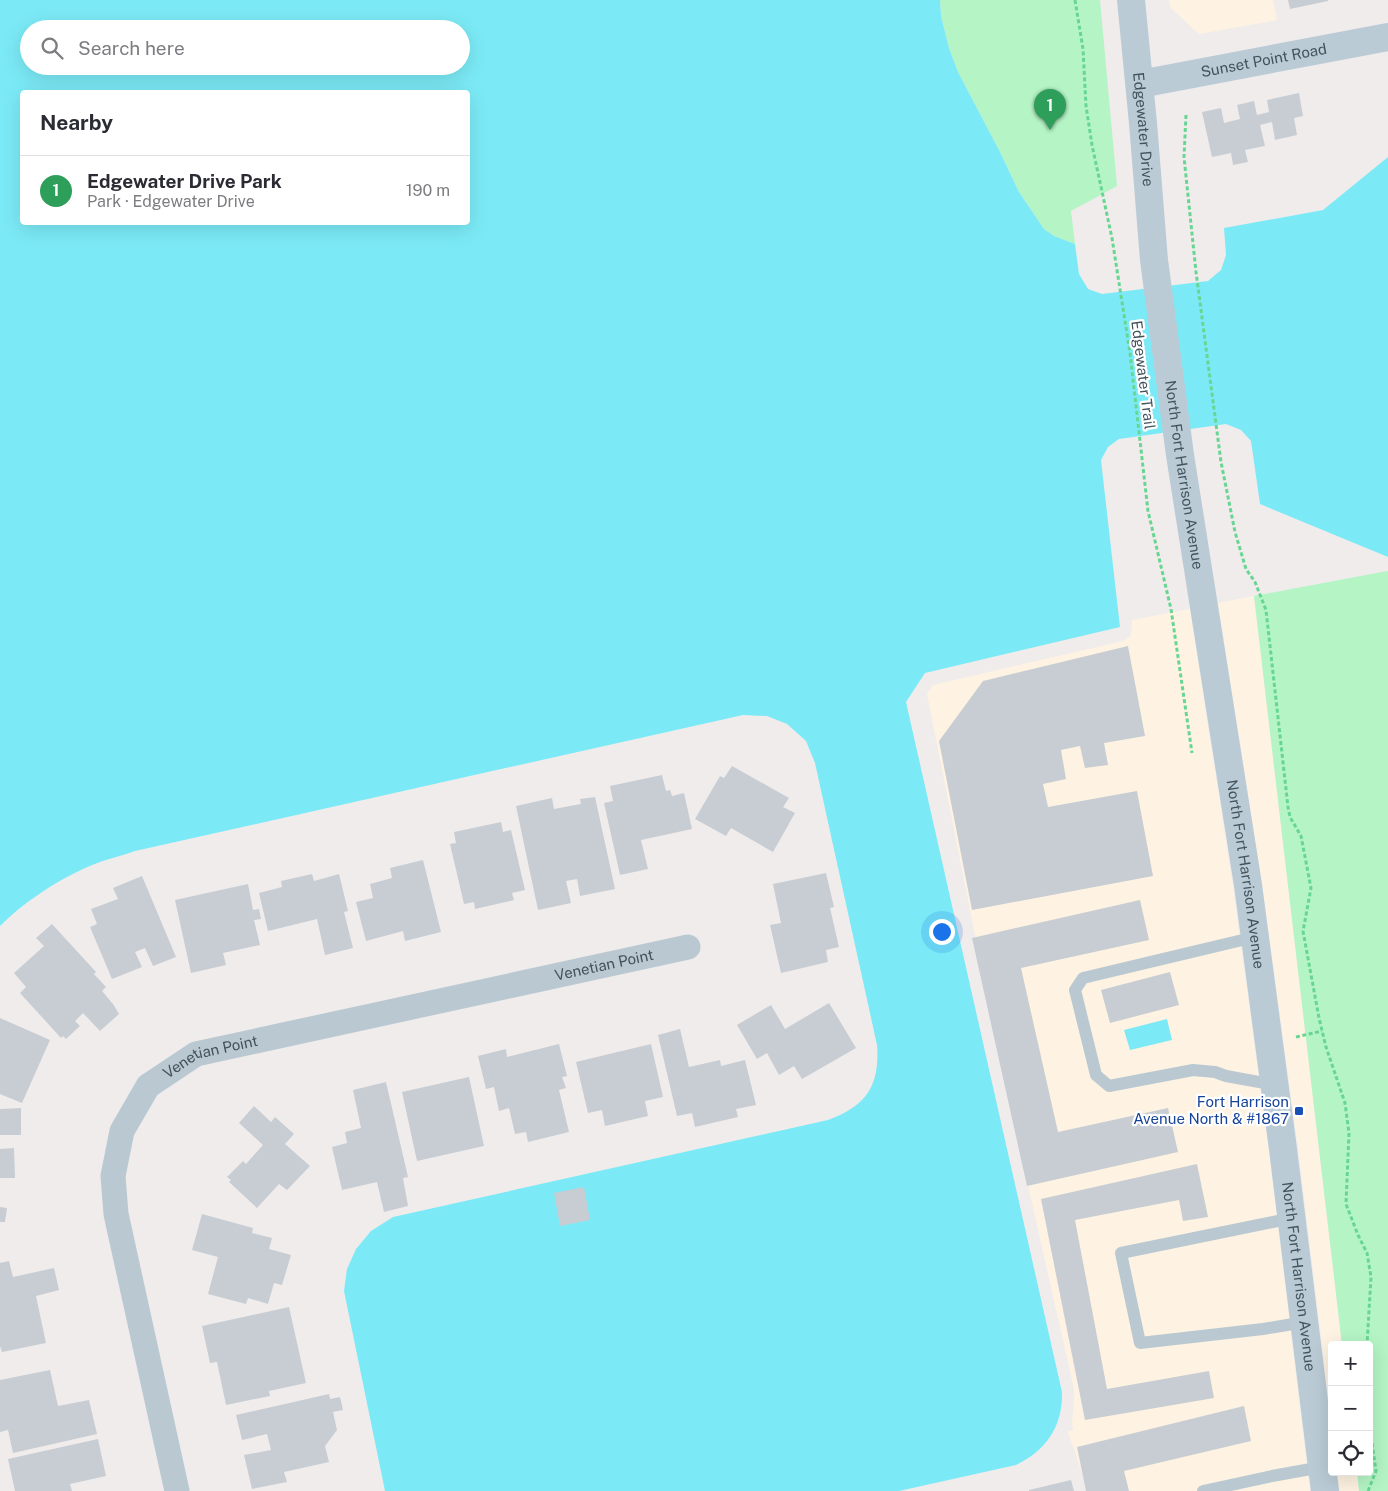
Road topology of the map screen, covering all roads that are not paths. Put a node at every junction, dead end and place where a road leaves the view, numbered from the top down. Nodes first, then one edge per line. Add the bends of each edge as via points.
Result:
1 (1130, 0) edge
2 (1388, 37) edge
3 (1140, 84) junction
4 (1154, 260) joint
5 (1255, 937) junction
6 (688, 947) dead end
7 (1275, 1085) junction
8 (1292, 1218) junction
9 (1305, 1322) junction
10 (1323, 1479) edge
11 (177, 1491) edge
12 (1204, 1491) edge

1 - 3 main road, Edgewater Drive
2 - 3 main road, Sunset Point Road
3 - 4 main road, Edgewater Drive
4 - 5 main road, North Fort Harrison Avenue via 1180,455
5 - 7 main road, North Fort Harrison Avenue
5 - 7 lane via 1083,978 1075,990 1096,1076 1109,1086 1192,1070
6 - 11 street, Venetian Point via 196,1054 148,1086 122,1131 113,1176 114,1195
7 - 8 main road, North Fort Harrison Avenue
8 - 9 main road, North Fort Harrison Avenue
8 - 9 lane via 1121,1253 1140,1343
9 - 10 main road, North Fort Harrison Avenue
10 - 12 lane via 1272,1476

